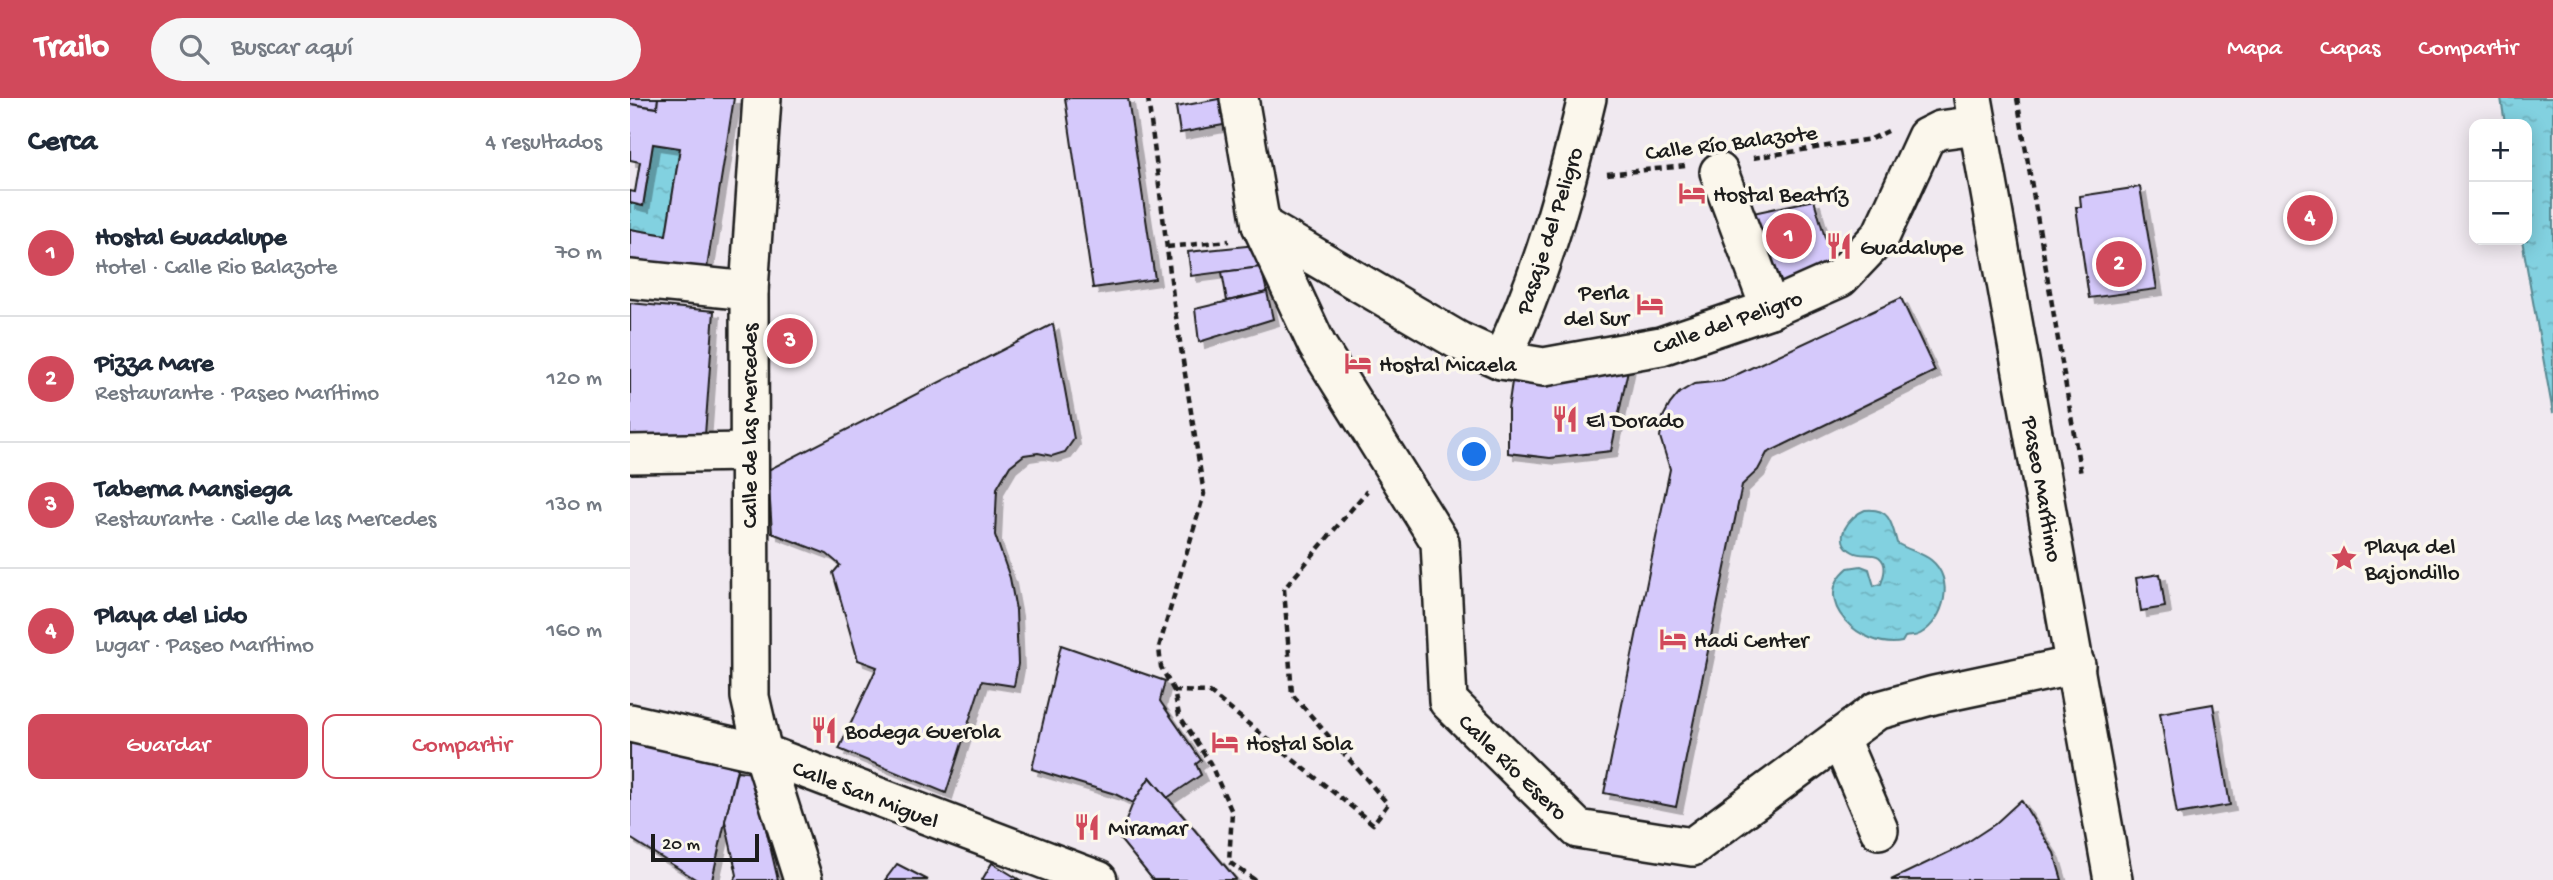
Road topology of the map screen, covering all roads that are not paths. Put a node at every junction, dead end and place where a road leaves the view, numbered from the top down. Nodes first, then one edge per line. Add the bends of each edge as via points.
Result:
1 (762, 98) edge
2 (1239, 98) edge
3 (1587, 98) edge
4 (1975, 112) edge
5 (1717, 166) road end
6 (1245, 233) junction
7 (630, 279) edge
8 (749, 291) junction
9 (1770, 309) junction
10 (1501, 360) junction
11 (747, 452) junction
12 (630, 454) edge
13 (2076, 664) junction
14 (630, 723) edge
15 (1840, 739) junction
16 (763, 753) junction
17 (1880, 830) dead end
18 (803, 880) edge
19 (1098, 880) edge
20 (2113, 880) edge

1 - 8 street, Calle de las Mercedes
2 - 6 street, Calle Río Esero
3 - 10 street, Pasaje del Peligro via 1531,298
4 - 9 street, Calle del Peligro via 1926,137 1881,235 1859,260 1840,278
4 - 13 street, Paseo Marítimo
5 - 9 street
6 - 10 street, Calle del Peligro
6 - 15 street, Calle Río Esero via 1440,542 1448,701 1578,829 1692,847
7 - 8 street
8 - 11 street, Calle de las Mercedes
9 - 10 street, Calle del Peligro via 1661,346 1544,366
11 - 12 street
11 - 16 street, Calle de las Mercedes via 750,697
13 - 15 street, Calle Río Esero via 1876,711
13 - 20 street, Paseo Marítimo
14 - 16 street, Calle San Miguel
15 - 17 street
16 - 18 street, Calle de las Mercedes
16 - 19 street, Calle San Miguel

